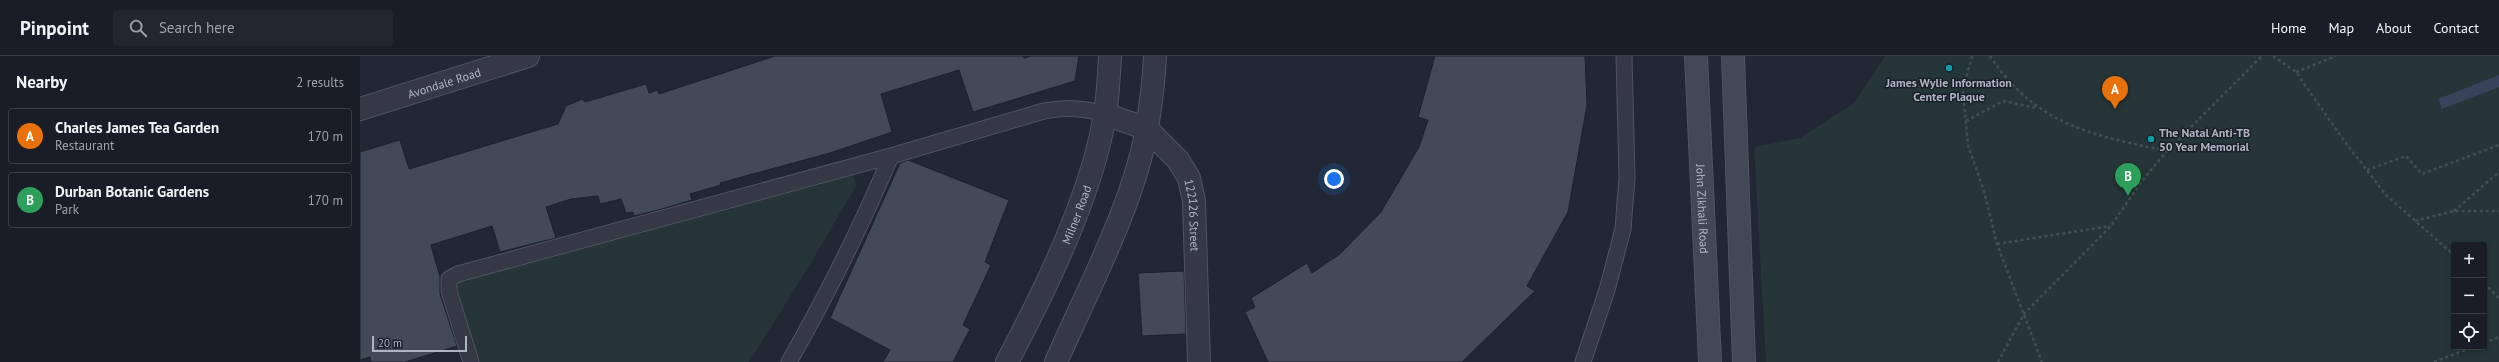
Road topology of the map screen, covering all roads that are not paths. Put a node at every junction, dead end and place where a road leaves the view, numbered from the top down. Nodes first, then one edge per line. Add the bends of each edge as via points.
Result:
1 (528, 56) edge
2 (1110, 56) edge
3 (1155, 56) edge
4 (1624, 56) edge
5 (1696, 56) edge
6 (1733, 56) edge
7 (360, 109) edge
8 (1105, 114) junction
9 (1147, 129) junction
10 (891, 156) junction
11 (471, 362) edge
12 (789, 362) edge
13 (1007, 362) edge
14 (1056, 362) edge
15 (1199, 362) edge
16 (1583, 362) edge
17 (1710, 362) edge
18 (1744, 362) edge

1 - 7 street, Avondale Road
2 - 8 street, Milner Road
3 - 9 street
4 - 16 lane via 1627,178 1623,230 1607,290
5 - 17 main road, John Zikhali Road
6 - 18 main road
8 - 9 street, 122126 Street
8 - 10 lane via 1082,108 1044,111
8 - 13 street, Milner Road via 1088,182 1060,252
9 - 14 street via 1136,171 1117,223
9 - 15 street, 122126 Street via 1178,160 1189,178 1194,201
10 - 11 lane via 453,276 449,279 449,291
10 - 12 lane via 852,243

